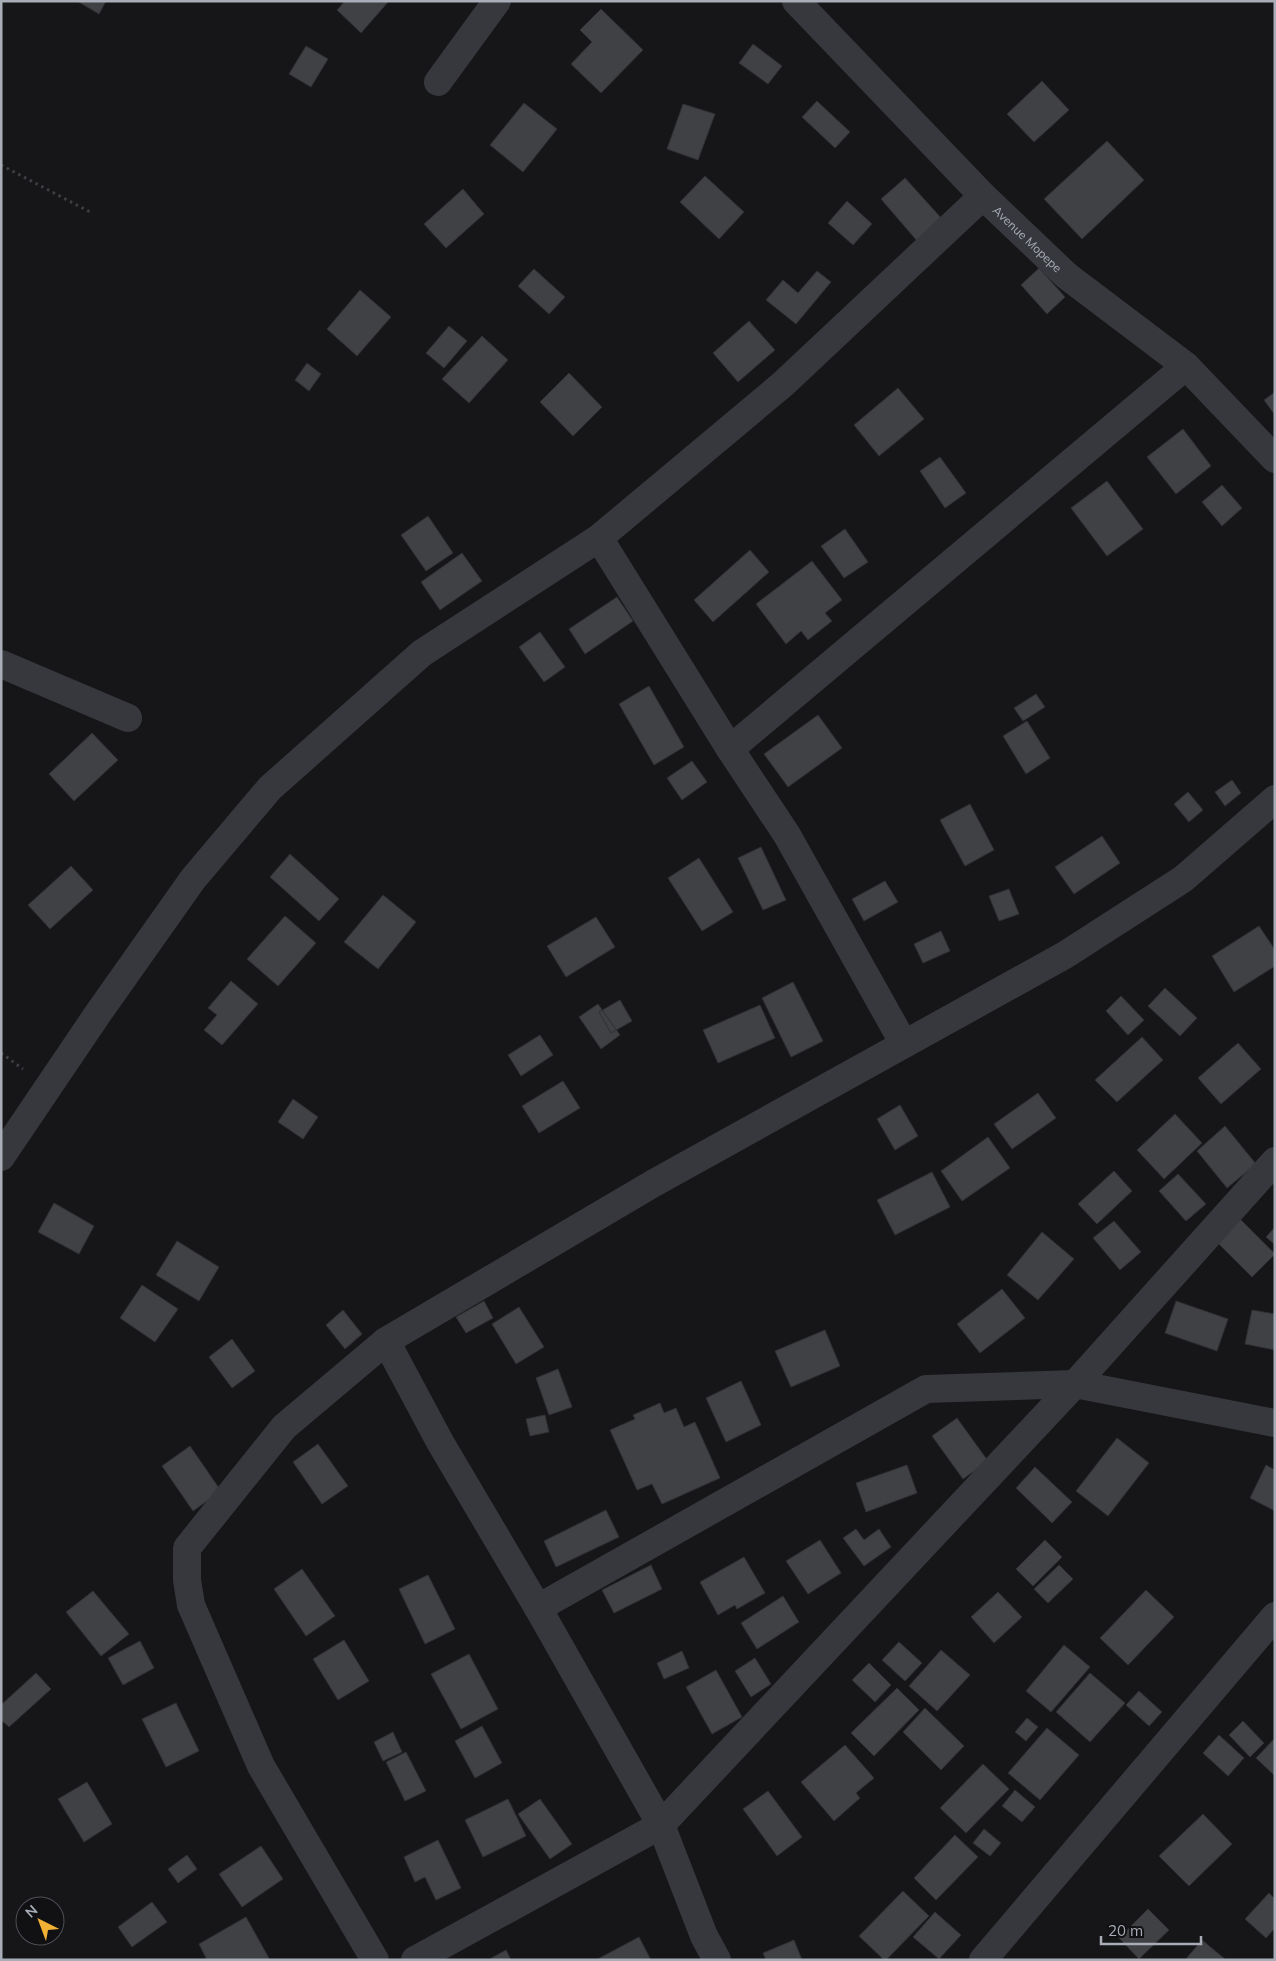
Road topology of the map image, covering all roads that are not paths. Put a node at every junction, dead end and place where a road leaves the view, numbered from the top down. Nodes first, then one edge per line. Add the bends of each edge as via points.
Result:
1 (497, 1) edge
2 (803, 3) edge
3 (438, 82) dead end
4 (984, 196) junction
5 (1186, 366) junction
6 (1275, 459) edge
7 (598, 538) junction
8 (1, 664) edge
9 (128, 718) dead end
10 (730, 749) junction
11 (1275, 799) edge
12 (904, 1044) junction
13 (1, 1157) edge
14 (1275, 1161) edge
15 (386, 1341) junction
16 (1074, 1384) junction
17 (1275, 1423) edge
18 (538, 1608) junction
19 (1275, 1616) edge
20 (661, 1826) junction
21 (375, 1960) edge
22 (416, 1960) edge
23 (717, 1960) edge
24 (982, 1960) edge

1 - 3 street
2 - 4 street, Avenue Mopepe
4 - 5 street, Avenue Mopepe via 1067,276
4 - 7 street via 783,384
5 - 6 street, Avenue Mopepe
5 - 10 street
7 - 10 street
7 - 13 street via 422,653 270,788 193,879
8 - 9 street
10 - 12 street via 786,835
11 - 12 street via 1183,879 1066,955
12 - 15 street via 654,1183
14 - 16 street
15 - 18 street via 440,1442
15 - 21 street via 284,1427 187,1548 190,1605 261,1766
16 - 17 street
16 - 18 street via 926,1389
16 - 20 street
18 - 20 street
19 - 24 street
20 - 22 street
20 - 23 street via 704,1936

